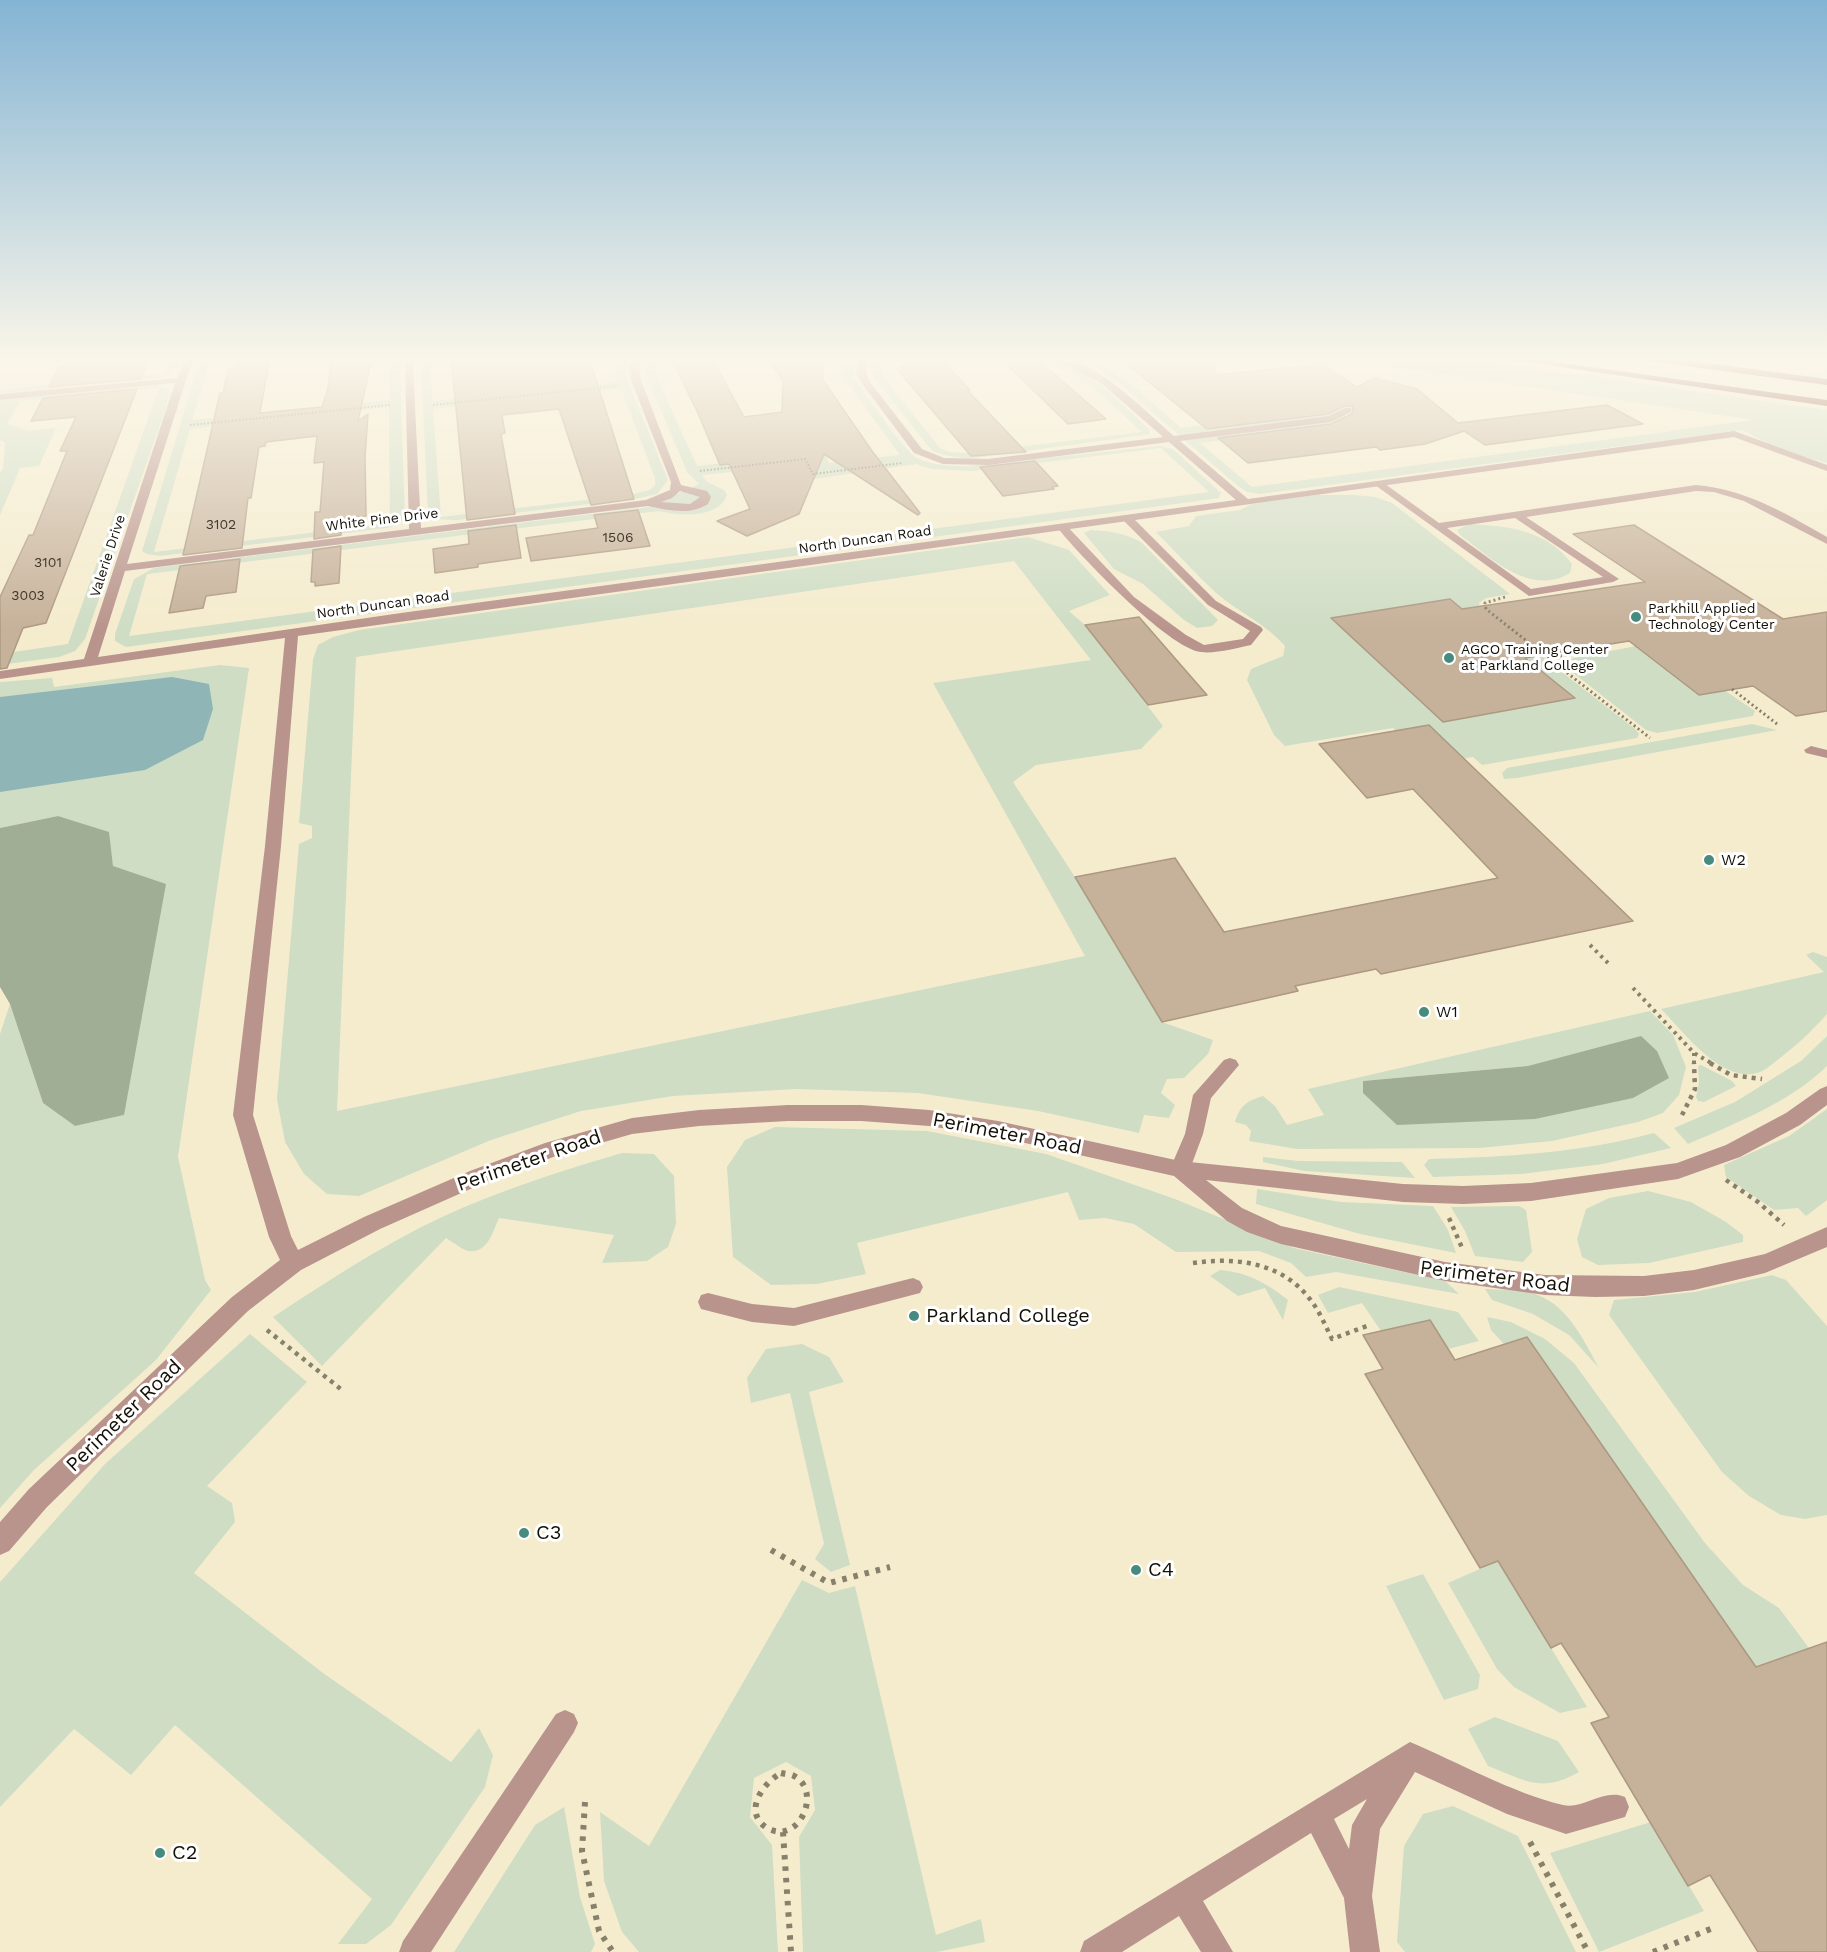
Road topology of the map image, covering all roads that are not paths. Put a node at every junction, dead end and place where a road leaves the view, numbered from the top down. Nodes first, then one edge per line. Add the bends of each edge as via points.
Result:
1 (159, 448) edge
2 (412, 448) edge
3 (664, 448) edge
4 (915, 448) edge
5 (1093, 448) edge
6 (1182, 448) edge
7 (1632, 448) edge
8 (1773, 448) edge
9 (1826, 467) edge
10 (1378, 483) junction
11 (677, 487) junction
12 (1245, 502) junction
13 (648, 503) junction
14 (1517, 515) junction
15 (1127, 518) junction
16 (1061, 526) junction
17 (1439, 526) junction
18 (415, 531) junction
19 (1827, 541) edge
20 (120, 568) junction
21 (292, 633) junction
22 (89, 663) junction
23 (0, 675) edge
24 (1811, 750) dead end
25 (1827, 754) edge
26 (1230, 1065) dead end
27 (1827, 1094) edge
28 (1180, 1169) junction
29 (1827, 1236) edge
30 (293, 1263) junction
31 (913, 1287) dead end
32 (708, 1302) dead end
33 (0, 1542) edge
34 (564, 1723) dead end
35 (1410, 1756) junction
36 (1615, 1807) dead end
37 (1317, 1815) junction
38 (1358, 1896) junction
39 (1185, 1898) junction
40 (414, 1952) edge
41 (1095, 1952) edge
42 (1218, 1952) edge
43 (1365, 1952) edge

1 - 20 street, Valerie Drive
2 - 18 street
3 - 11 street
4 - 5 street via 941,462 954,464
6 - 12 street
7 - 10 street, North Duncan Road
8 - 9 lane
10 - 12 street, North Duncan Road
10 - 17 lane
11 - 13 street, White Pine Drive via 668,496
11 - 13 street, White Pine Drive via 703,493 704,502 696,507 677,508
12 - 15 street, North Duncan Road
13 - 18 street, White Pine Drive
14 - 17 lane
14 - 17 lane via 1613,579 1529,593
14 - 19 lane via 1713,488 1767,508
15 - 16 street, North Duncan Road
15 - 16 lane via 1212,603 1257,630 1247,642 1202,649 1182,638 1130,599
16 - 21 street, North Duncan Road
18 - 20 street, White Pine Drive
20 - 22 street, Valerie Drive
21 - 22 street, North Duncan Road
21 - 30 street via 243,1115 280,1237
22 - 23 street, North Duncan Road
24 - 25 lane
26 - 28 lane via 1202,1095 1194,1134
27 - 28 street, Perimeter Road via 1793,1119 1733,1151 1678,1171 1531,1192 1402,1193
28 - 29 street, Perimeter Road via 1220,1206 1275,1232 1408,1265 1515,1282 1591,1288 1658,1286 1717,1277 1769,1263
28 - 30 street, Perimeter Road via 929,1118 861,1113 699,1118 632,1126 515,1161 372,1222
30 - 33 street, Perimeter Road via 240,1304 124,1414 38,1498
31 - 32 lane via 794,1317 753,1313
34 - 40 lane
35 - 36 lane via 1508,1800 1566,1820
35 - 37 lane
35 - 38 lane via 1366,1825
37 - 38 lane
37 - 39 lane
38 - 43 lane
39 - 41 lane
39 - 42 lane

